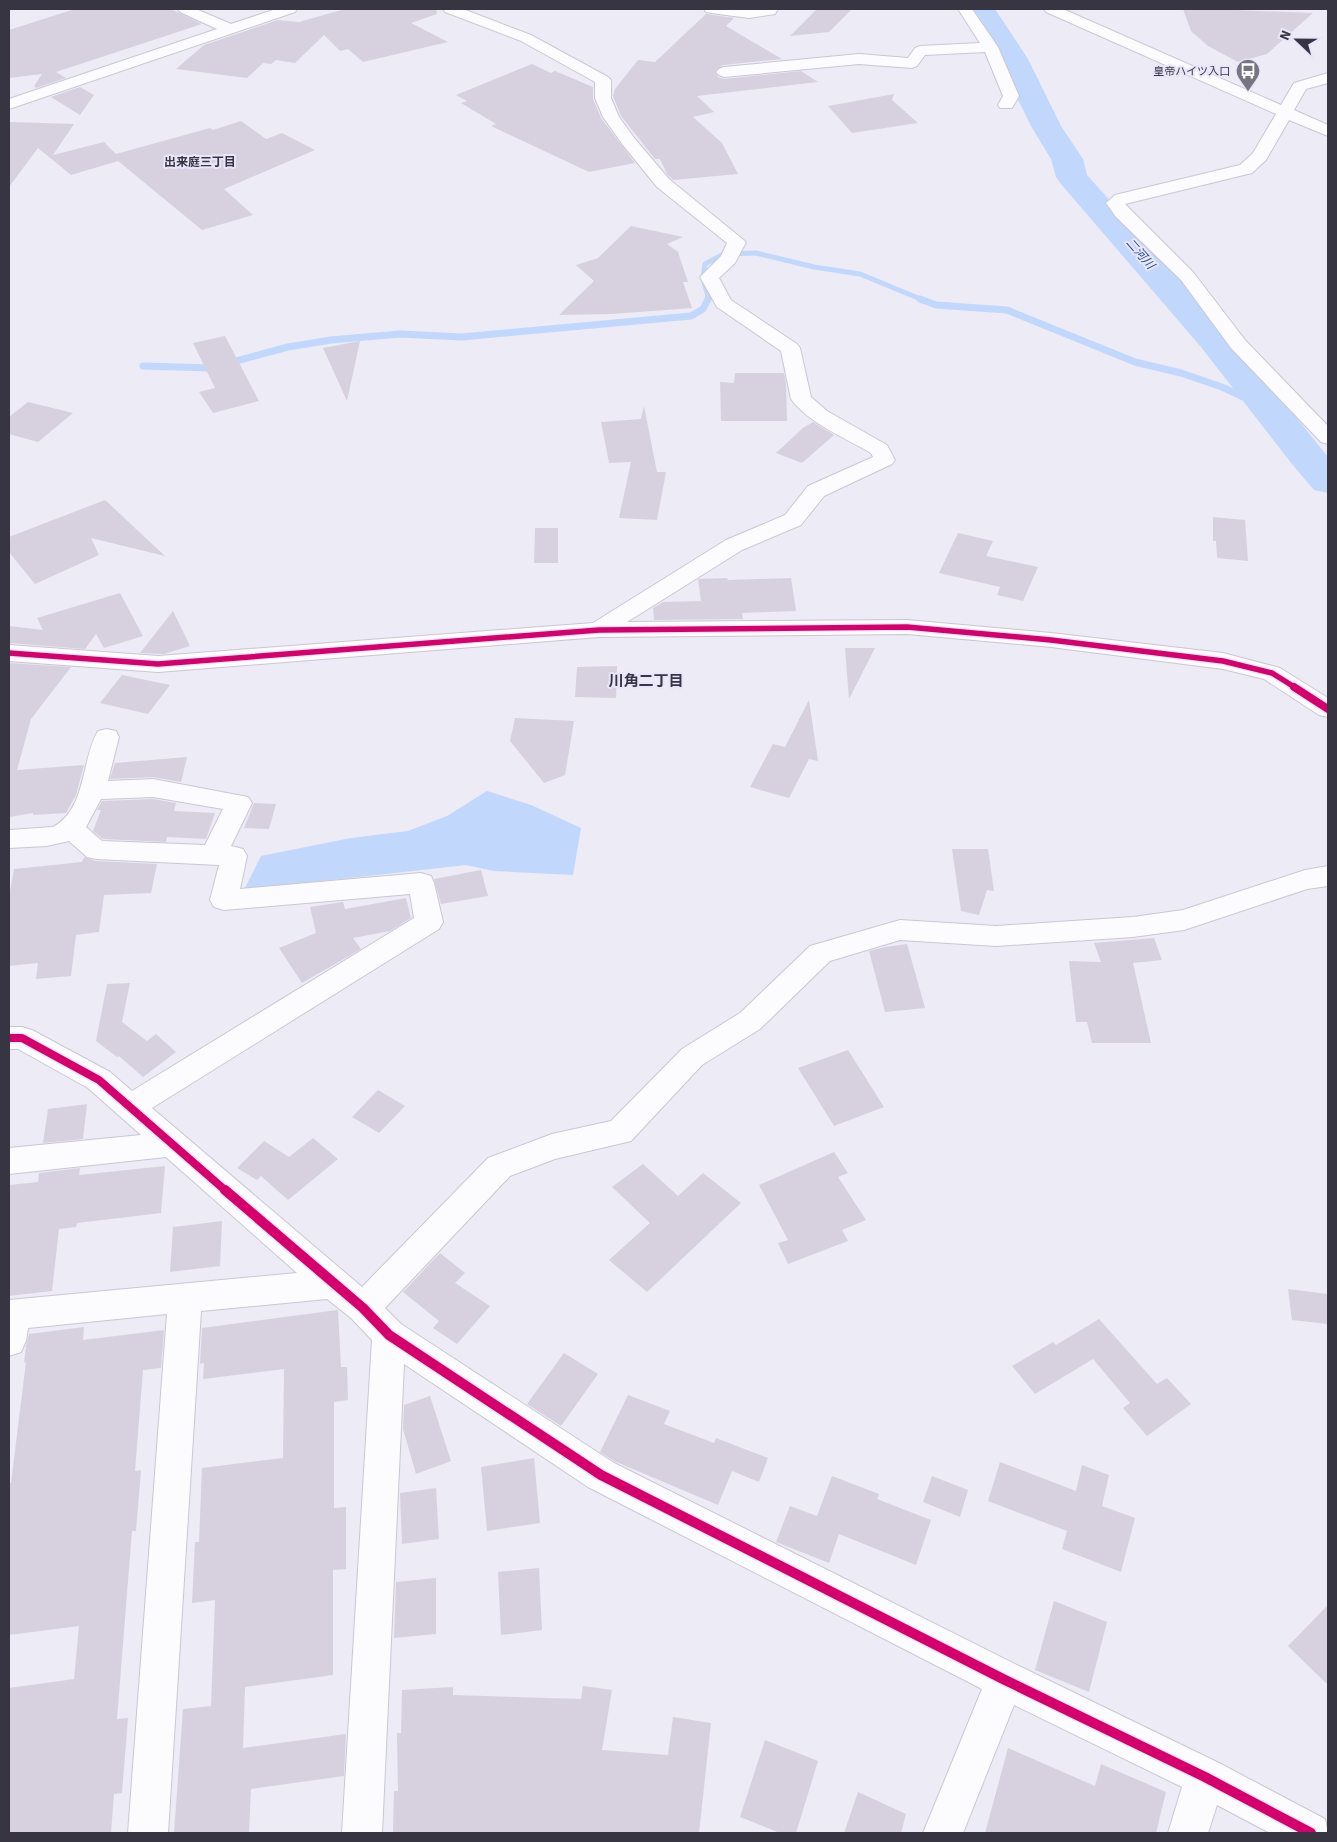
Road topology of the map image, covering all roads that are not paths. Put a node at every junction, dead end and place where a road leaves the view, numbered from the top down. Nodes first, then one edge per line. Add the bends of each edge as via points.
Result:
1 (185, 9) edge
2 (290, 9) edge
3 (450, 9) edge
4 (710, 9) edge
5 (770, 9) edge
6 (966, 9) edge
7 (1051, 9) edge
8 (229, 29) junction
9 (990, 47) junction
10 (724, 72) dead end
11 (1328, 78) edge
12 (9, 104) edge
13 (1006, 105) dead end
14 (1286, 113) junction
15 (1328, 131) edge
16 (1328, 438) edge
17 (599, 630) junction
18 (9, 653) edge
19 (1328, 709) edge
20 (107, 737) dead end
21 (94, 791) junction
22 (71, 829) junction
23 (9, 839) edge
24 (213, 855) junction
25 (1328, 876) edge
26 (9, 1038) edge
27 (130, 1107) junction
28 (172, 1144) junction
29 (9, 1161) edge
30 (333, 1284) junction
31 (185, 1298) junction
32 (363, 1308) junction
33 (10, 1324) edge
34 (389, 1335) junction
35 (1005, 1680) junction
36 (1205, 1777) junction
37 (148, 1833) edge
38 (362, 1833) edge
39 (943, 1833) edge
40 (1188, 1833) edge
41 (1312, 1833) edge

1 - 8 street
2 - 8 street
3 - 17 street via 526,38 603,80 603,98 611,118 629,142 663,183 737,242 729,260 709,277 724,303 790,348 801,399 820,415 880,449 885,460 816,492 793,520 734,546
4 - 5 street via 749,14
6 - 9 street
7 - 14 street
8 - 12 street
9 - 10 street via 920,51 912,63 859,59
9 - 13 street via 1011,96
11 - 14 street via 1300,86
14 - 15 street
14 - 16 street via 1260,156 1246,169 1115,202 1122,213 1186,276 1238,344
17 - 18 street via 158,664
17 - 19 street via 907,626 1051,640 1223,661 1272,673
20 - 21 street
21 - 22 street
21 - 24 street via 153,788 239,804
22 - 23 street via 60,835
22 - 24 street via 96,850
24 - 27 street via 234,856 224,900 421,883 429,922
25 - 32 street via 1305,880 1184,920 1133,927 996,936 900,930 820,953 750,1021 692,1057 620,1132 552,1148 499,1168
26 - 27 street via 22,1038 99,1080
27 - 28 street
28 - 29 street
28 - 30 street
30 - 31 street
30 - 32 street
31 - 33 street
31 - 37 street
32 - 34 street
34 - 35 street via 601,1475
34 - 38 street
35 - 36 street
35 - 39 street
36 - 40 street
36 - 41 street

